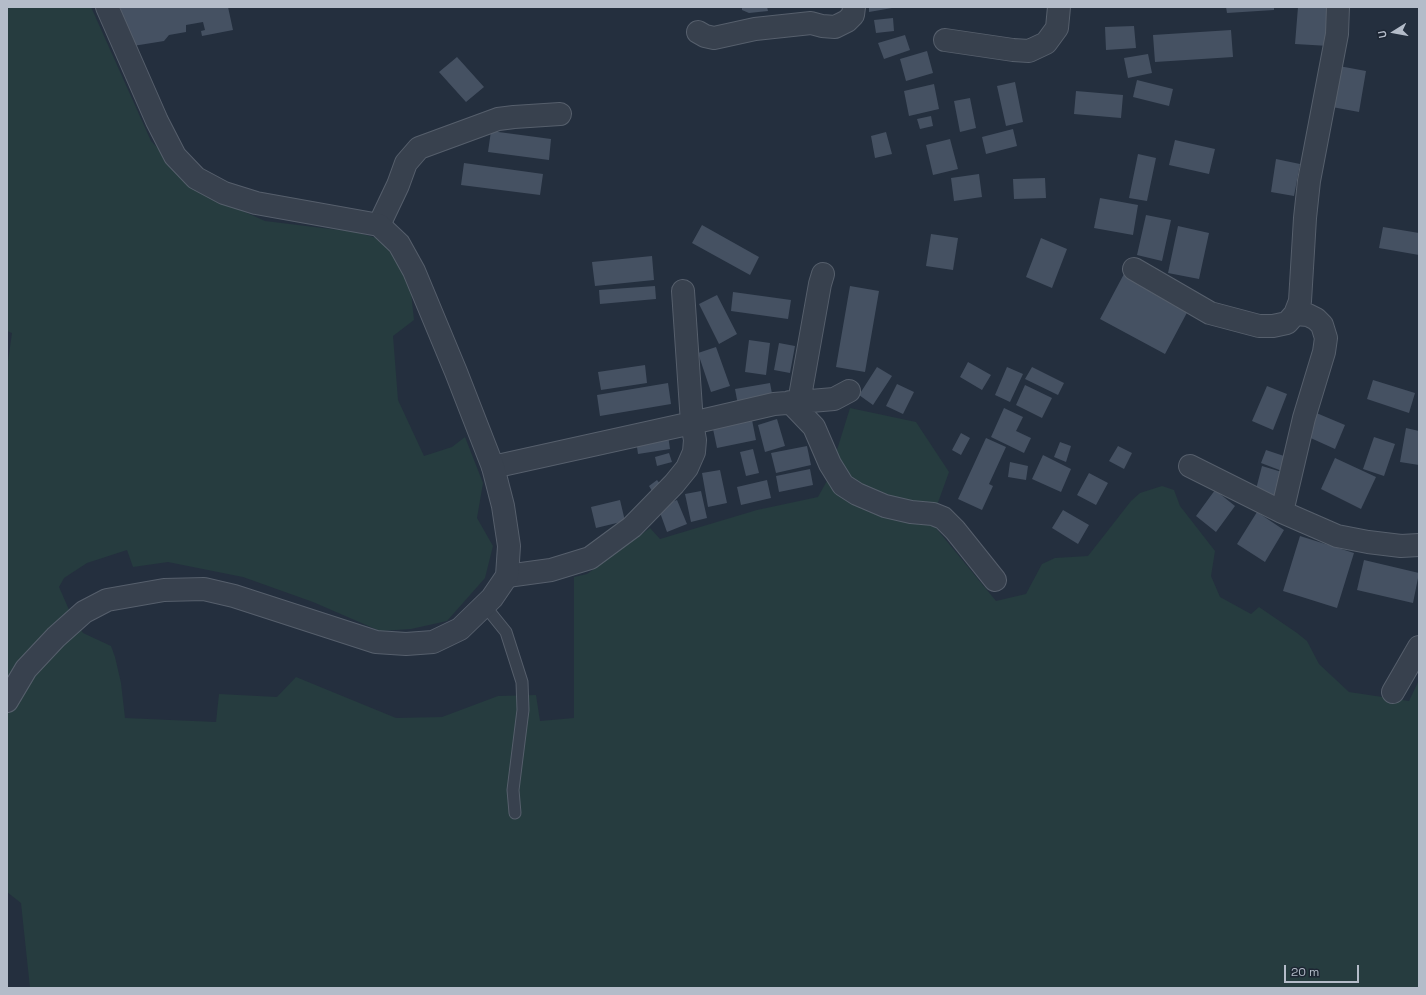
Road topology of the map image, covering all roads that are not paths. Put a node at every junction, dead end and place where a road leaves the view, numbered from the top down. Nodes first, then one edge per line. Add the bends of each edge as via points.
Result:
1 (107, 7) edge
2 (854, 7) edge
3 (1059, 7) edge
4 (1338, 7) edge
5 (698, 32) dead end
6 (945, 40) dead end
7 (560, 114) dead end
8 (379, 225) junction
9 (1134, 269) dead end
10 (823, 274) dead end
11 (683, 291) dead end
12 (1295, 314) junction
13 (849, 390) dead end
14 (795, 402) junction
15 (692, 423) junction
16 (1190, 466) dead end
17 (493, 467) junction
18 (1282, 512) junction
19 (1419, 545) edge
20 (506, 576) junction
21 (996, 580) dead end
22 (485, 606) junction
23 (1419, 647) edge
24 (1393, 692) dead end
25 (7, 701) edge
26 (515, 813) dead end

1 - 8 street via 174,156 196,178 224,193 256,203
2 - 5 street via 853,15 835,27 812,23 755,29 714,38
3 - 6 street via 1057,28 1046,43 1029,51
4 - 12 street via 1337,34 1309,181 1300,301
7 - 8 street via 498,120 419,148 406,163
8 - 17 street via 399,244 414,272
9 - 12 street via 1210,313 1259,326 1287,323
10 - 14 street
11 - 15 street
12 - 18 street via 1308,315 1316,319 1322,325 1326,338
13 - 14 street via 834,400
14 - 15 street via 767,405
14 - 21 street via 814,427 830,464 843,485 885,506 943,518
15 - 17 street
15 - 20 street via 694,452 687,468 632,527 590,558 551,570
16 - 18 street
17 - 20 street via 503,506 509,546
18 - 19 street via 1336,536 1400,546
20 - 22 street
22 - 25 street via 460,629 433,642 406,644 376,642 234,596 204,589 164,590 107,600 84,612 56,637 26,669
22 - 26 lane via 506,632 522,682 523,710 513,790
23 - 24 street

